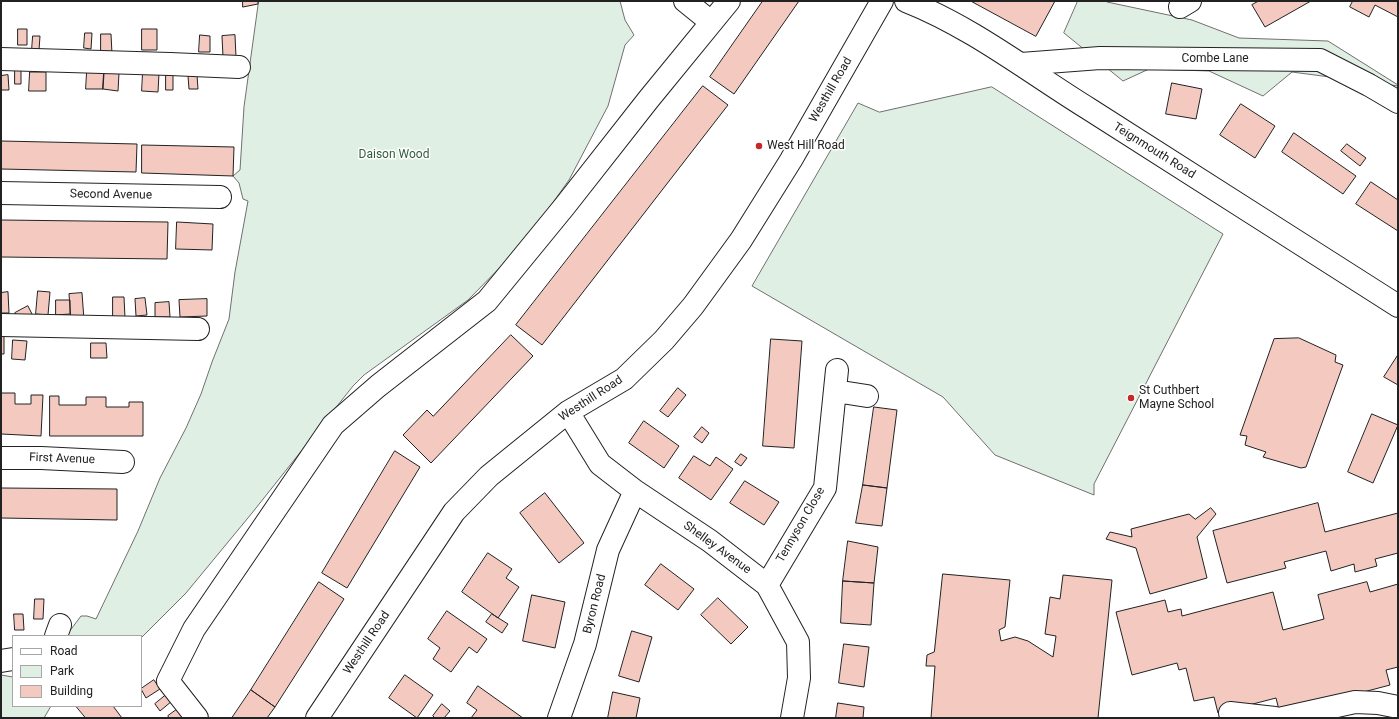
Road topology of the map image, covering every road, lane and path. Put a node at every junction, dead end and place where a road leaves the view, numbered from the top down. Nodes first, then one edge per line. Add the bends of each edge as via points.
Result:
1 (685, 1) edge
2 (729, 1) edge
3 (882, 1) edge
4 (906, 1) edge
5 (711, 22) junction
6 (1, 59) edge
7 (1021, 64) junction
8 (239, 67) dead end
9 (1398, 102) edge
10 (1, 193) edge
11 (220, 197) dead end
12 (1398, 306) edge
13 (1, 325) edge
14 (198, 329) dead end
15 (867, 396) dead end
16 (568, 412) junction
17 (1, 458) edge
18 (123, 462) dead end
19 (635, 491) junction
20 (767, 584) junction
21 (12, 659) edge
22 (1, 661) edge
23 (1398, 708) edge
24 (1230, 713) dead end
25 (198, 718) edge
26 (317, 718) edge
27 (559, 718) edge
28 (792, 718) edge
29 (1275, 718) edge
30 (1283, 718) edge

1 - 5 street
2 - 5 street
3 - 16 street, Westhill Road via 791,160 741,240 693,306 664,340 624,379
4 - 7 street, Teignmouth Road via 971,34
5 - 25 street via 487,301 378,386 333,425 194,629 168,681
6 - 8 street
7 - 9 street, Combe Lane via 1100,58 1320,60
7 - 12 street, Teignmouth Road via 1095,114
10 - 11 street, Second Avenue
13 - 14 street
15 - 20 street, Tennyson Close via 836,380 825,488
16 - 19 street, Shelley Avenue via 600,464
16 - 26 street, Westhill Road via 489,476 454,512
17 - 18 street, First Avenue
19 - 20 street, Shelley Avenue via 710,541
19 - 27 street, Byron Road via 608,550 585,644
20 - 28 street, Shelley Avenue via 798,642 800,678
21 - 22 street
23 - 30 street via 1378,703 1356,702
24 - 29 street

